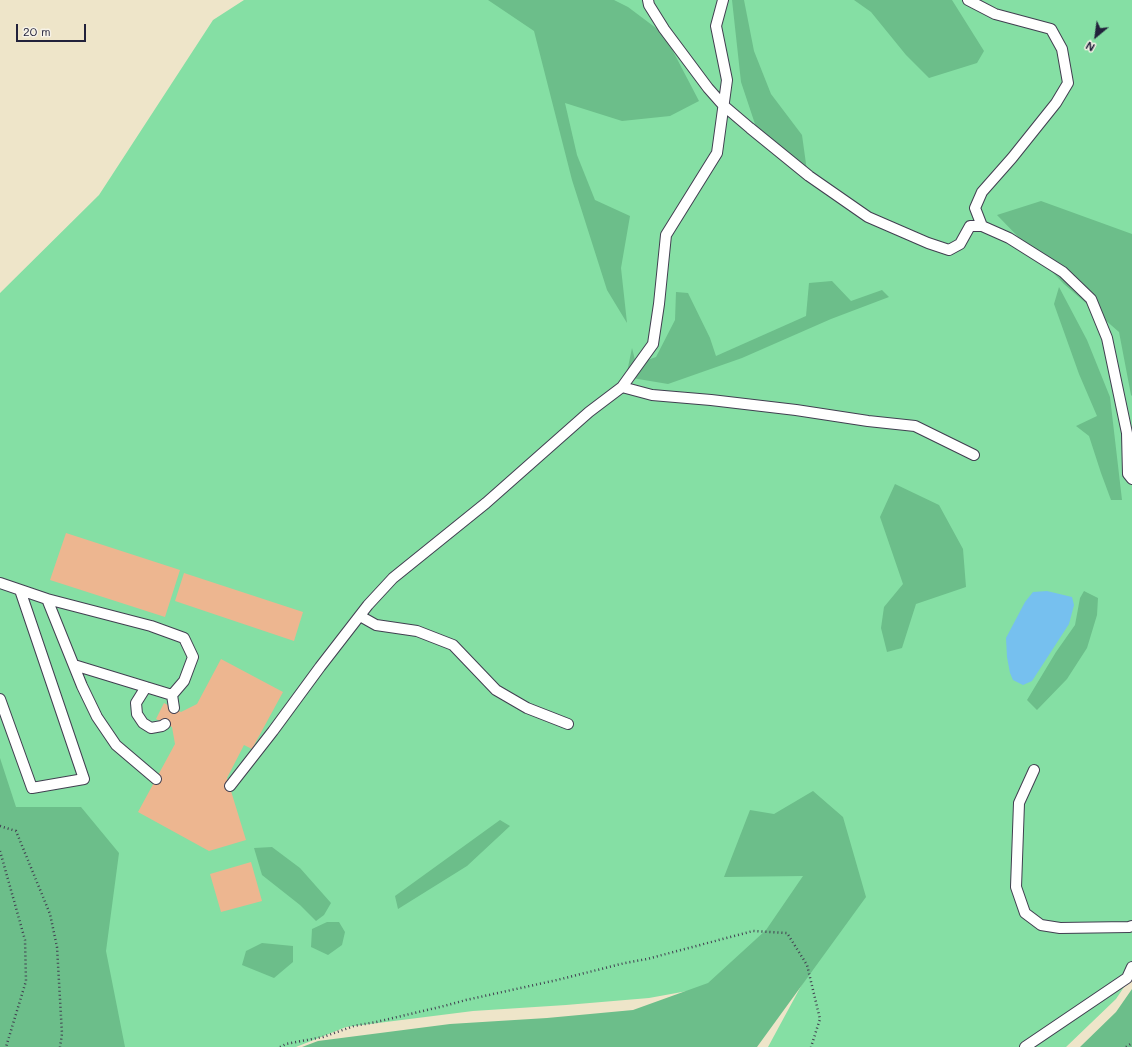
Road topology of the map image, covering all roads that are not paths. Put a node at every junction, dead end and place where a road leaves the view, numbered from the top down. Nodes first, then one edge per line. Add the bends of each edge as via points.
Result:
1 (648, 0) edge
2 (723, 0) edge
3 (968, 0) edge
4 (723, 105) junction
5 (982, 226) junction
6 (622, 386) junction
7 (974, 456) dead end
8 (1132, 479) edge
9 (0, 583) edge
10 (20, 590) junction
11 (47, 599) junction
12 (360, 616) junction
13 (74, 665) junction
14 (146, 687) junction
15 (172, 695) junction
16 (0, 699) edge
17 (174, 708) dead end
18 (165, 724) dead end
19 (568, 724) dead end
20 (1034, 770) dead end
21 (156, 779) dead end
22 (230, 786) dead end
23 (1132, 926) edge
24 (1132, 967) edge
25 (1024, 1047) edge

1 - 4 lane via 664,29
2 - 4 lane via 716,26 727,80
3 - 5 lane via 995,14 1051,29 1062,49 1068,83 1027,140 982,192 975,208
4 - 5 lane via 809,176 868,218 949,250 960,244 970,226
4 - 6 lane via 717,153 666,235 653,344
5 - 8 lane via 1008,238 1063,272 1092,299 1107,338 1127,433 1128,474
6 - 7 lane via 652,395 915,426
6 - 12 lane via 486,503 393,578
9 - 10 lane
10 - 11 lane
10 - 16 lane via 84,779 32,788
11 - 13 lane
11 - 15 lane via 151,626 184,638 193,657 184,681
12 - 19 lane via 376,625 417,631 453,645 496,690 527,708
12 - 22 lane
13 - 14 lane
13 - 21 lane via 98,718 116,744
14 - 15 lane
14 - 18 lane via 136,703 137,714 143,723 151,728
15 - 17 lane
20 - 23 lane via 1019,804 1016,887 1025,913 1041,925 1060,928
24 - 25 lane via 1127,978

